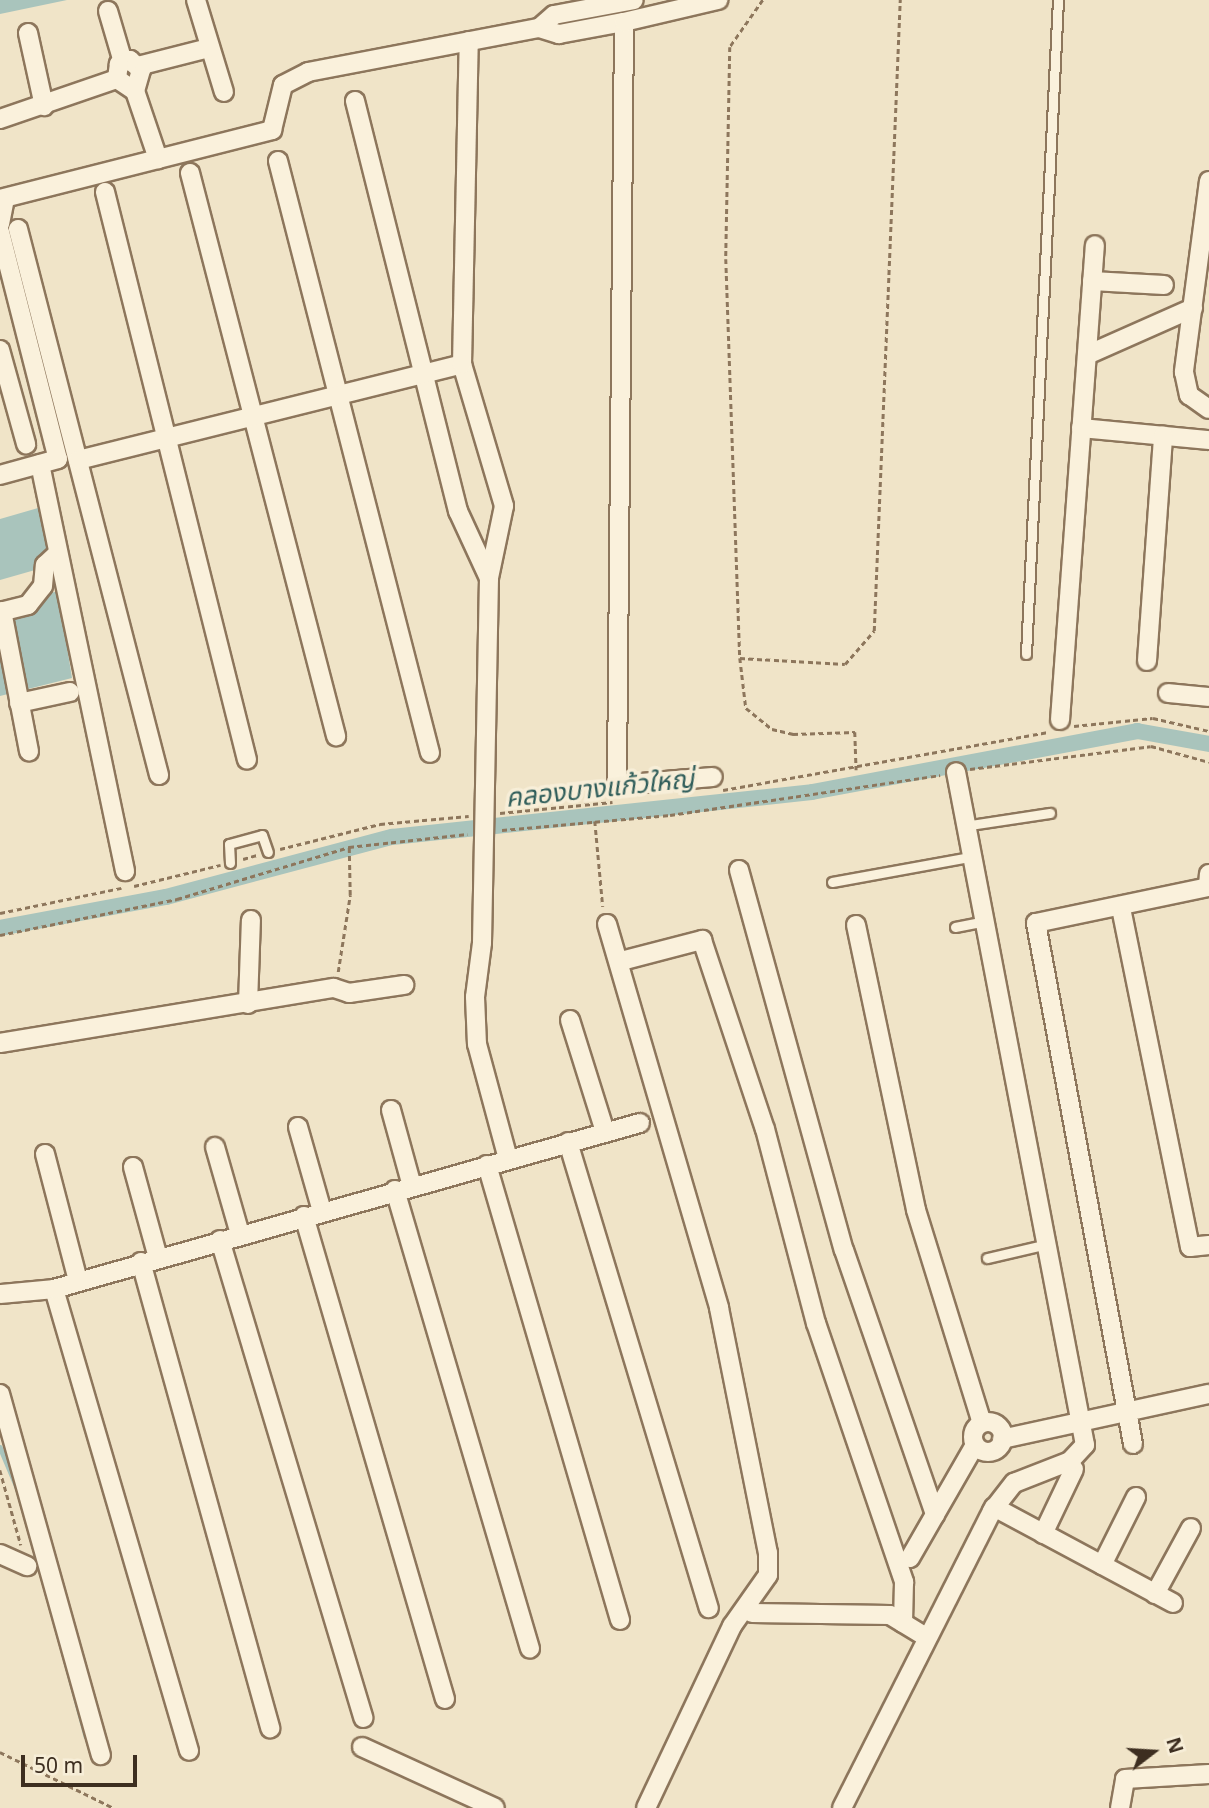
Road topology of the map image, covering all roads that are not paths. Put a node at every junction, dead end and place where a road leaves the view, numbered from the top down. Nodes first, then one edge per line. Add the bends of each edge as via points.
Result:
1 (196, 0) edge
2 (634, 0) edge
3 (718, 0) edge
4 (1058, 0) edge
5 (649, 9) edge
6 (108, 11) dead end
7 (624, 22) junction
8 (539, 28) junction
9 (28, 33) dead end
10 (469, 41) junction
11 (209, 48) junction
12 (126, 69) junction
13 (135, 91) junction
14 (223, 92) dead end
15 (355, 101) dead end
16 (44, 106) junction
17 (0, 119) edge
18 (158, 159) junction
19 (278, 161) dead end
20 (190, 173) dead end
21 (1209, 181) edge
22 (105, 192) dead end
23 (3, 198) edge
24 (0, 223) edge
25 (9, 230) edge
26 (1095, 245) dead end
27 (1092, 281) junction
28 (1164, 285) dead end
29 (1193, 307) junction
30 (0, 350) edge
31 (1087, 355) junction
32 (462, 364) junction
33 (425, 373) junction
34 (337, 395) junction
35 (1209, 409) edge
36 (253, 416) junction
37 (1081, 428) junction
38 (1163, 436) junction
39 (167, 438) junction
40 (1209, 440) edge
41 (26, 444) dead end
42 (78, 460) junction
43 (40, 464) junction
44 (0, 475) edge
45 (58, 552) junction
46 (489, 578) junction
47 (1, 611) edge
48 (1026, 654) dead end
49 (1147, 661) dead end
50 (70, 692) dead end
51 (1168, 693) dead end
52 (1209, 697) edge
53 (19, 703) junction
54 (1060, 720) dead end
55 (336, 736) dead end
56 (29, 751) dead end
57 (430, 753) dead end
58 (247, 760) dead end
59 (956, 772) road end
60 (159, 775) dead end
61 (714, 784) road end
62 (1050, 813) dead end
63 (962, 826) junction
64 (268, 852) road end
65 (969, 857) junction
66 (230, 863) road end
67 (739, 870) dead end
68 (125, 871) dead end
69 (1209, 874) edge
70 (832, 883) dead end
71 (1121, 908) junction
72 (251, 920) dead end
73 (981, 922) junction
74 (607, 924) road end
75 (856, 926) dead end
76 (955, 927) dead end
77 (625, 960) dead end
78 (404, 985) dead end
79 (248, 1004) junction
80 (570, 1020) dead end
81 (0, 1043) edge
82 (391, 1110) dead end
83 (640, 1122) dead end
84 (298, 1127) dead end
85 (605, 1132) junction
86 (568, 1142) junction
87 (215, 1147) dead end
88 (45, 1154) dead end
89 (508, 1159) junction
90 (487, 1165) junction
91 (133, 1167) dead end
92 (404, 1188) junction
93 (322, 1211) junction
94 (304, 1216) junction
95 (240, 1234) junction
96 (220, 1240) junction
97 (1043, 1245) junction
98 (1209, 1245) edge
99 (987, 1258) dead end
100 (150, 1260) junction
101 (78, 1281) junction
102 (54, 1289) junction
103 (0, 1294) edge
104 (0, 1394) edge
105 (1209, 1394) edge
106 (1127, 1415) junction
107 (1081, 1422) junction
108 (982, 1423) junction
109 (1002, 1439) junction
110 (1133, 1444) dead end
111 (975, 1445) junction
112 (1074, 1469) dead end
113 (1136, 1497) dead end
114 (994, 1507) junction
115 (935, 1515) junction
116 (1191, 1528) dead end
117 (1043, 1534) junction
118 (0, 1554) edge
119 (910, 1558) dead end
120 (1102, 1565) junction
121 (27, 1566) road end
122 (1155, 1594) junction
123 (1173, 1603) dead end
124 (709, 1608) dead end
125 (751, 1614) dead end
126 (620, 1620) dead end
127 (903, 1623) junction
128 (926, 1637) junction
129 (530, 1648) dead end
130 (445, 1699) dead end
131 (363, 1718) dead end
132 (270, 1728) dead end
133 (362, 1747) dead end
134 (189, 1751) dead end
135 (101, 1755) dead end
136 (1209, 1774) edge
137 (495, 1808) edge
138 (646, 1808) edge
139 (842, 1808) edge
140 (1121, 1808) edge

1 - 11 street
2 - 8 street via 554,15
3 - 5 street
4 - 48 lane
5 - 7 street
6 - 12 street
7 - 8 street via 559,34
7 - 61 street via 617,785
8 - 10 street
9 - 16 street
10 - 18 street via 294,77 283,85 272,130
10 - 32 street
11 - 12 street
11 - 14 street
12 - 13 street
12 - 13 street via 142,79
12 - 16 street
13 - 18 street
15 - 33 street
16 - 17 street
18 - 23 street
19 - 34 street
20 - 36 street
21 - 29 street
22 - 39 street
23 - 24 street
25 - 42 street
25 - 43 street via 58,459
26 - 27 street
27 - 28 street
27 - 31 street
29 - 31 street
29 - 35 street via 1186,388
30 - 41 street
31 - 37 street
32 - 33 street
32 - 46 street via 504,506
33 - 34 street
33 - 46 street via 458,510
34 - 36 street
34 - 57 street
36 - 39 street
36 - 55 street
37 - 38 street
37 - 54 street
38 - 40 street
38 - 49 street
39 - 42 street
39 - 58 street
42 - 60 street
43 - 44 street
43 - 45 street
45 - 47 street via 45,565 43,586 29,605
45 - 68 street
46 - 89 street via 477,1044
47 - 53 street
50 - 53 street
51 - 52 street
53 - 56 street
59 - 63 street
62 - 63 lane
63 - 65 street
64 - 66 lane via 262,835 229,844
65 - 70 lane
65 - 73 street
67 - 115 street via 844,1250
69 - 71 street via 1208,887
71 - 98 street via 1190,1247
71 - 106 street via 1036,923
72 - 79 street
73 - 76 lane
73 - 97 street
74 - 138 street via 719,1308 768,1553 768,1574 732,1626
75 - 108 street via 916,1210
77 - 127 street via 702,940 765,1129 816,1323 904,1582
78 - 79 street via 349,993 334,988
79 - 81 street
80 - 85 street
82 - 92 street
83 - 85 street
84 - 93 street
85 - 86 street
86 - 89 street
86 - 124 street
87 - 95 street
88 - 101 street
89 - 90 street
90 - 92 street
90 - 126 street
91 - 100 street
92 - 93 street
92 - 129 street
93 - 94 street
94 - 95 street
94 - 130 street
95 - 96 street
96 - 100 street
96 - 131 street
97 - 99 lane
97 - 107 street
100 - 101 street
100 - 132 street
101 - 102 street
102 - 103 street
102 - 134 street
104 - 135 street
105 - 106 street
106 - 107 street
106 - 110 street
107 - 109 street
107 - 114 street via 1085,1445 1070,1461 1025,1476
108 - 109 street via 995,1424
108 - 111 street via 975,1430
109 - 111 street via 988,1452
111 - 115 street
112 - 117 street
113 - 120 street
114 - 117 street
114 - 128 street
115 - 119 street
116 - 122 street
117 - 120 street
118 - 121 street
120 - 122 street
122 - 123 street
125 - 127 street via 890,1615
127 - 128 street
128 - 139 street
133 - 137 street
136 - 140 street via 1125,1779

